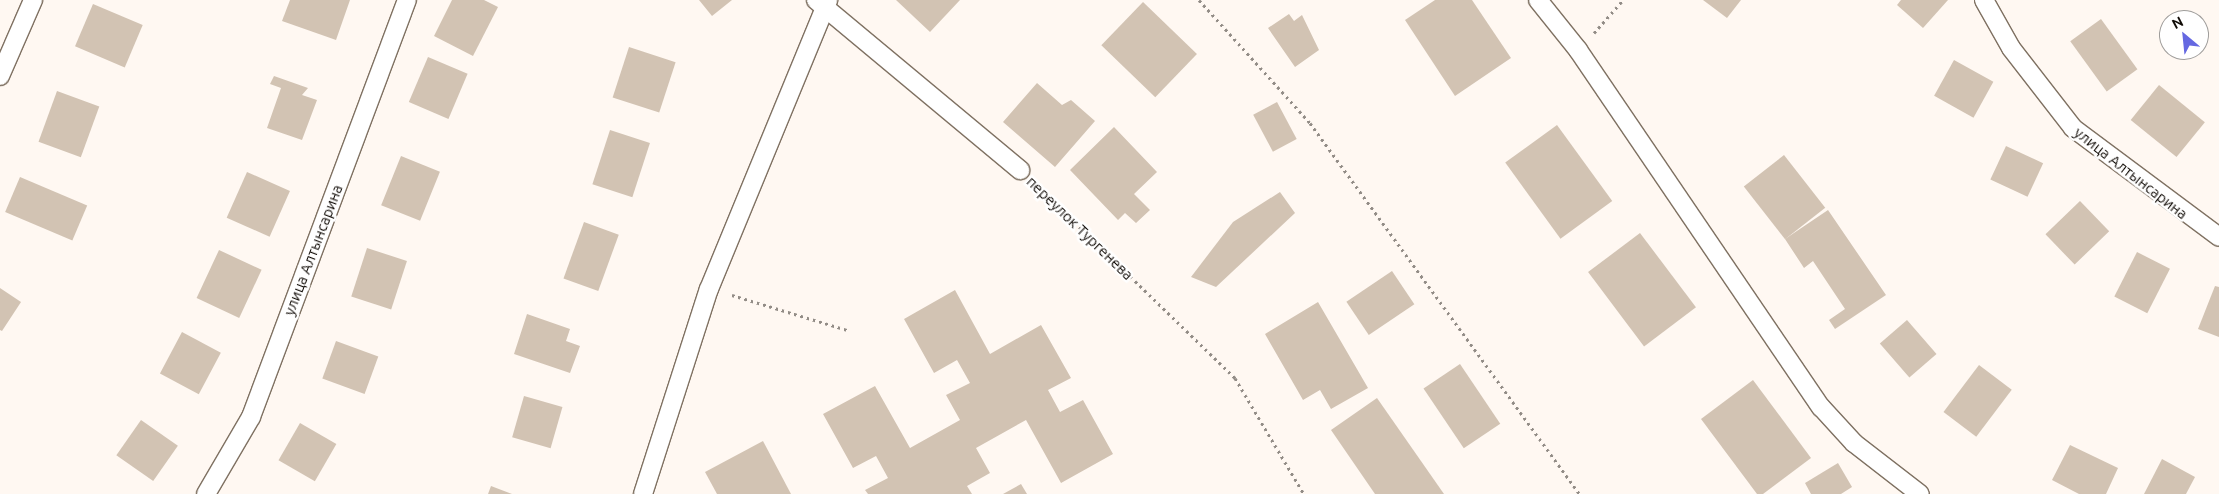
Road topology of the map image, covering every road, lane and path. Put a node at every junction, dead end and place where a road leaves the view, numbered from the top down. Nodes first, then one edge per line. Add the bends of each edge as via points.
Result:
1 (33, 0) edge
2 (407, 0) edge
3 (1200, 0) edge
4 (1538, 0) edge
5 (1623, 0) edge
6 (1984, 0) edge
7 (822, 2) edge
8 (1578, 50) junction
9 (0, 76) edge
10 (1020, 170) joint
11 (2219, 237) edge
12 (709, 289) junction
13 (847, 330) dead end
14 (206, 494) edge
15 (643, 494) edge
16 (1304, 494) edge
17 (1580, 494) edge
18 (1920, 494) edge

1 - 9 lane
2 - 14 lane, улица Алтынсарина via 251,417
3 - 17 path via 1310,123
4 - 8 lane
5 - 8 path
6 - 11 lane, улица Алтынсарина via 2011,48 2072,128
7 - 10 lane, переулок Тургенева
7 - 12 lane
8 - 18 lane via 1821,406 1854,443
10 - 16 path, переулок Тургенева via 1235,378
12 - 13 path
12 - 15 lane

